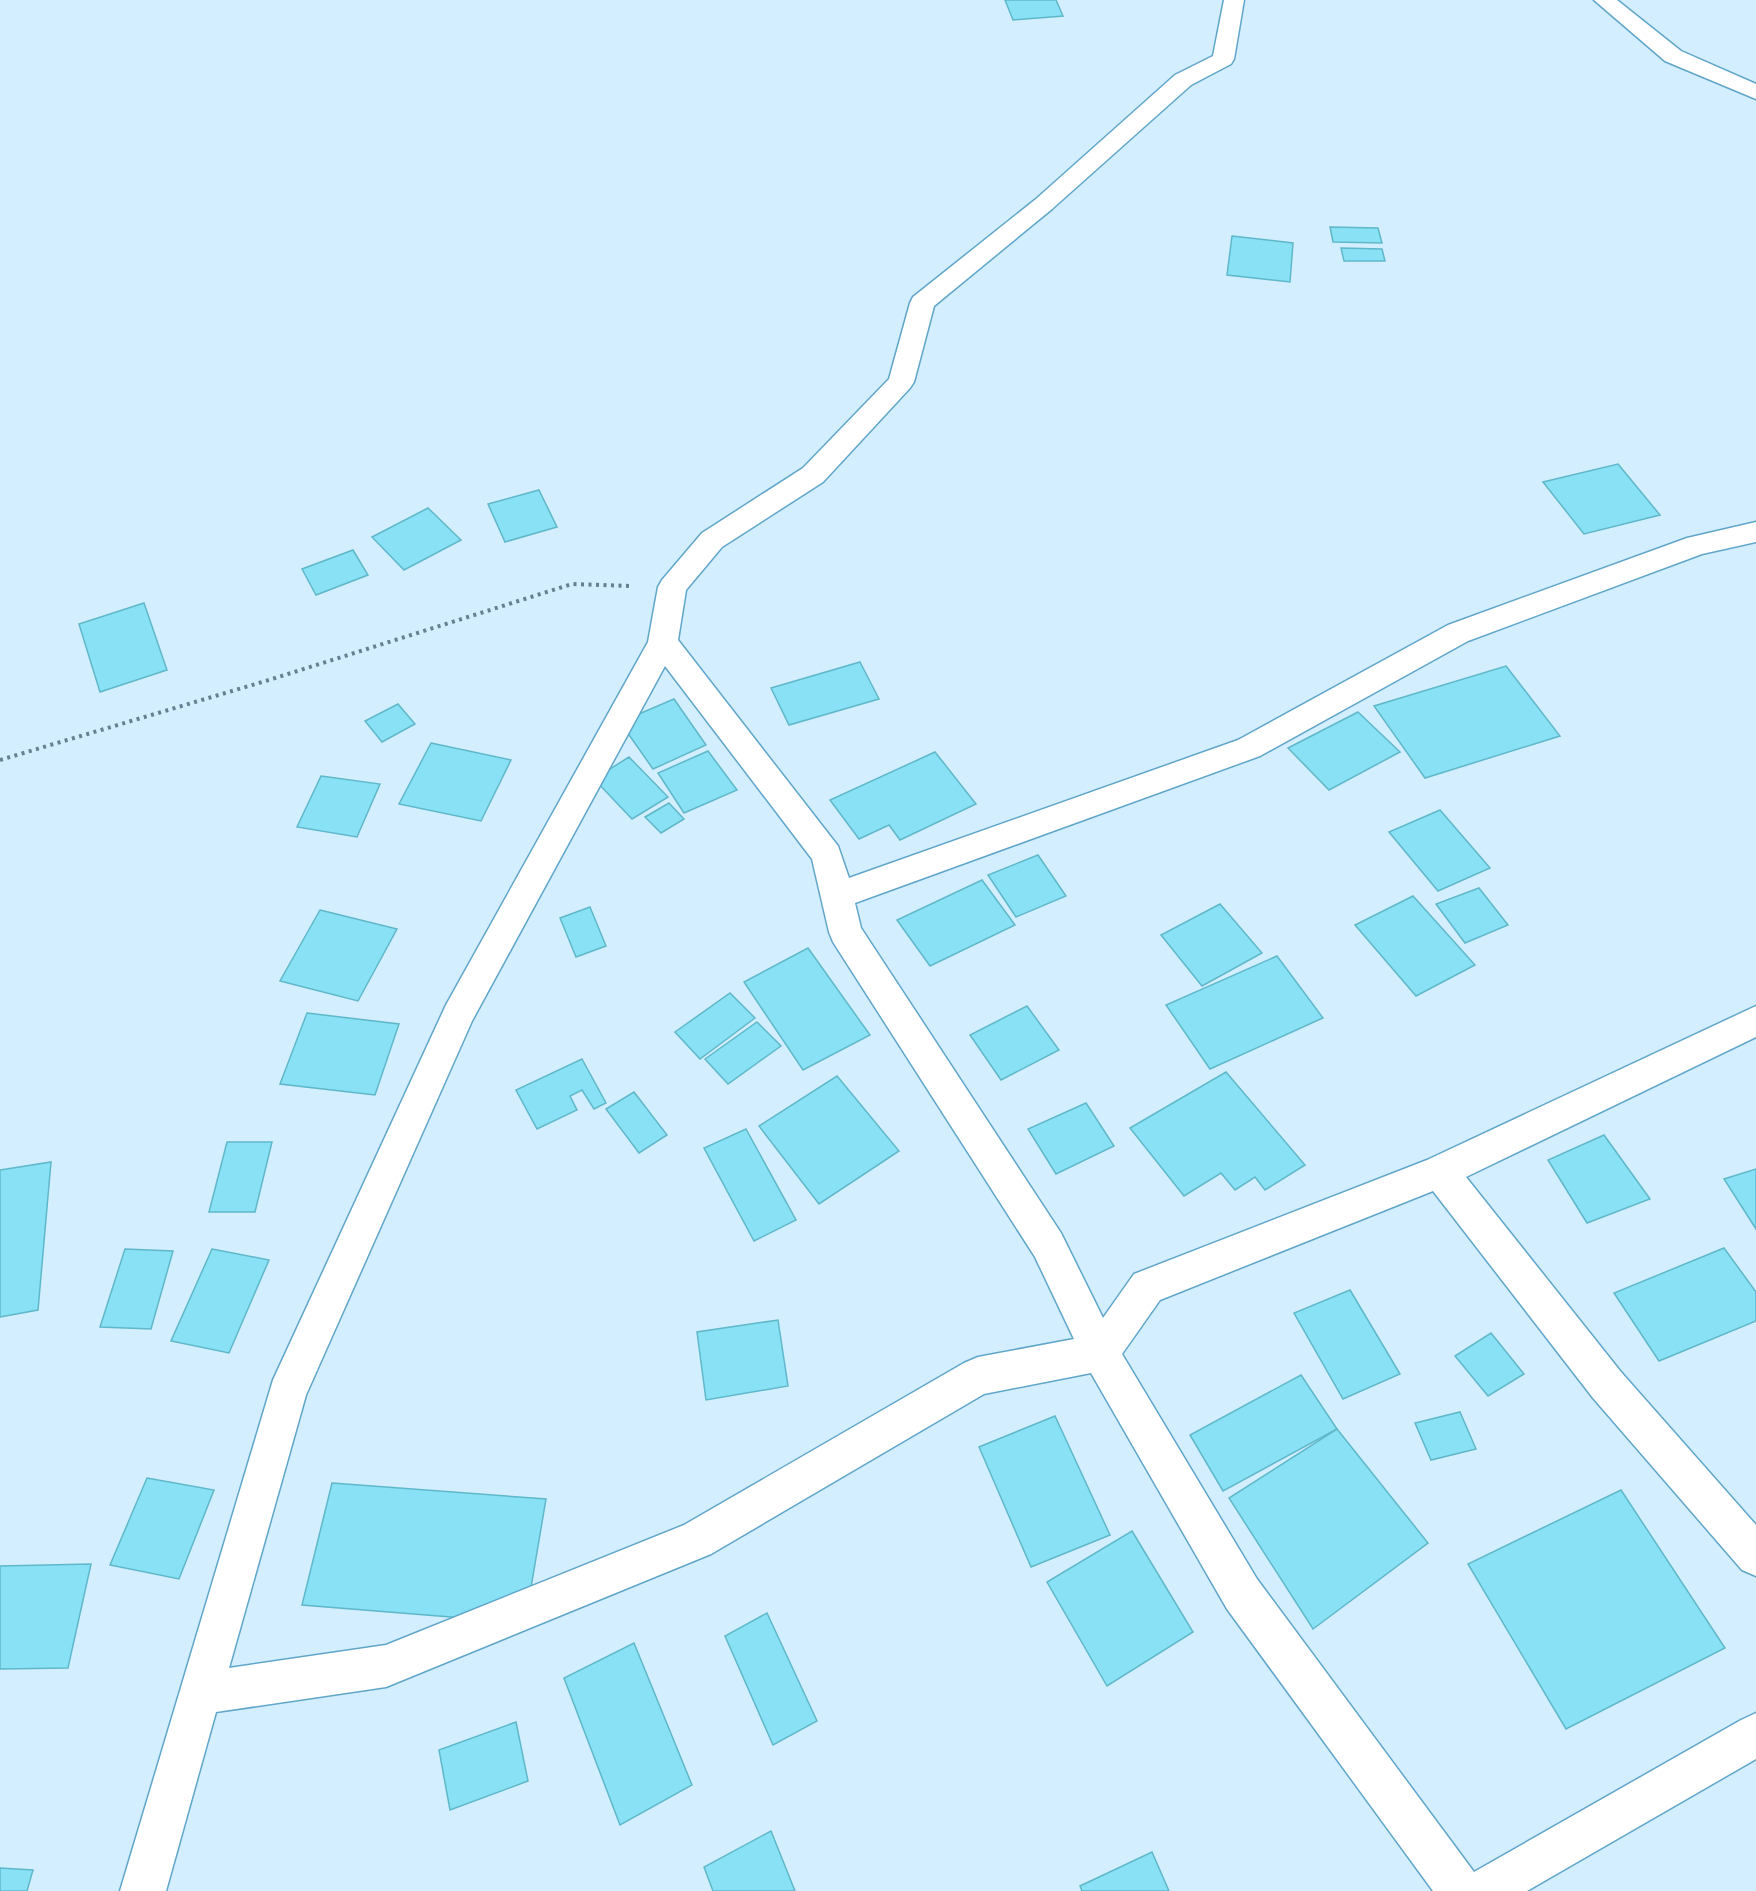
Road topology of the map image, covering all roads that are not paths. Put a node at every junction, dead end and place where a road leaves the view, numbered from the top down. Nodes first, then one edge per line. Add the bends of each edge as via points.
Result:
1 (1234, 0) edge
2 (1604, 0) edge
3 (1756, 92) edge
4 (1756, 532) edge
5 (663, 642) junction
6 (837, 896) junction
7 (1756, 1021) edge
8 (1440, 1172) junction
9 (1100, 1353) junction
10 (1756, 1556) edge
11 (200, 1693) junction
12 (1756, 1735) edge
13 (143, 1891) edge
14 (1461, 1891) edge
15 (1484, 1891) edge

1 - 5 street via 1223,59 1183,80 1044,204 922,303 901,382 813,475 712,540 672,587
2 - 3 street via 1673,56
4 - 6 street via 1697,545 1458,633 1249,748
5 - 6 street via 827,855
5 - 11 street via 458,1015 288,1393
6 - 9 street via 845,932 1048,1245
7 - 8 street
8 - 9 street via 1147,1287
8 - 10 street via 1607,1384
9 - 11 street via 978,1376 697,1540 386,1666
9 - 14 street via 1242,1594
11 - 13 street
12 - 15 street

